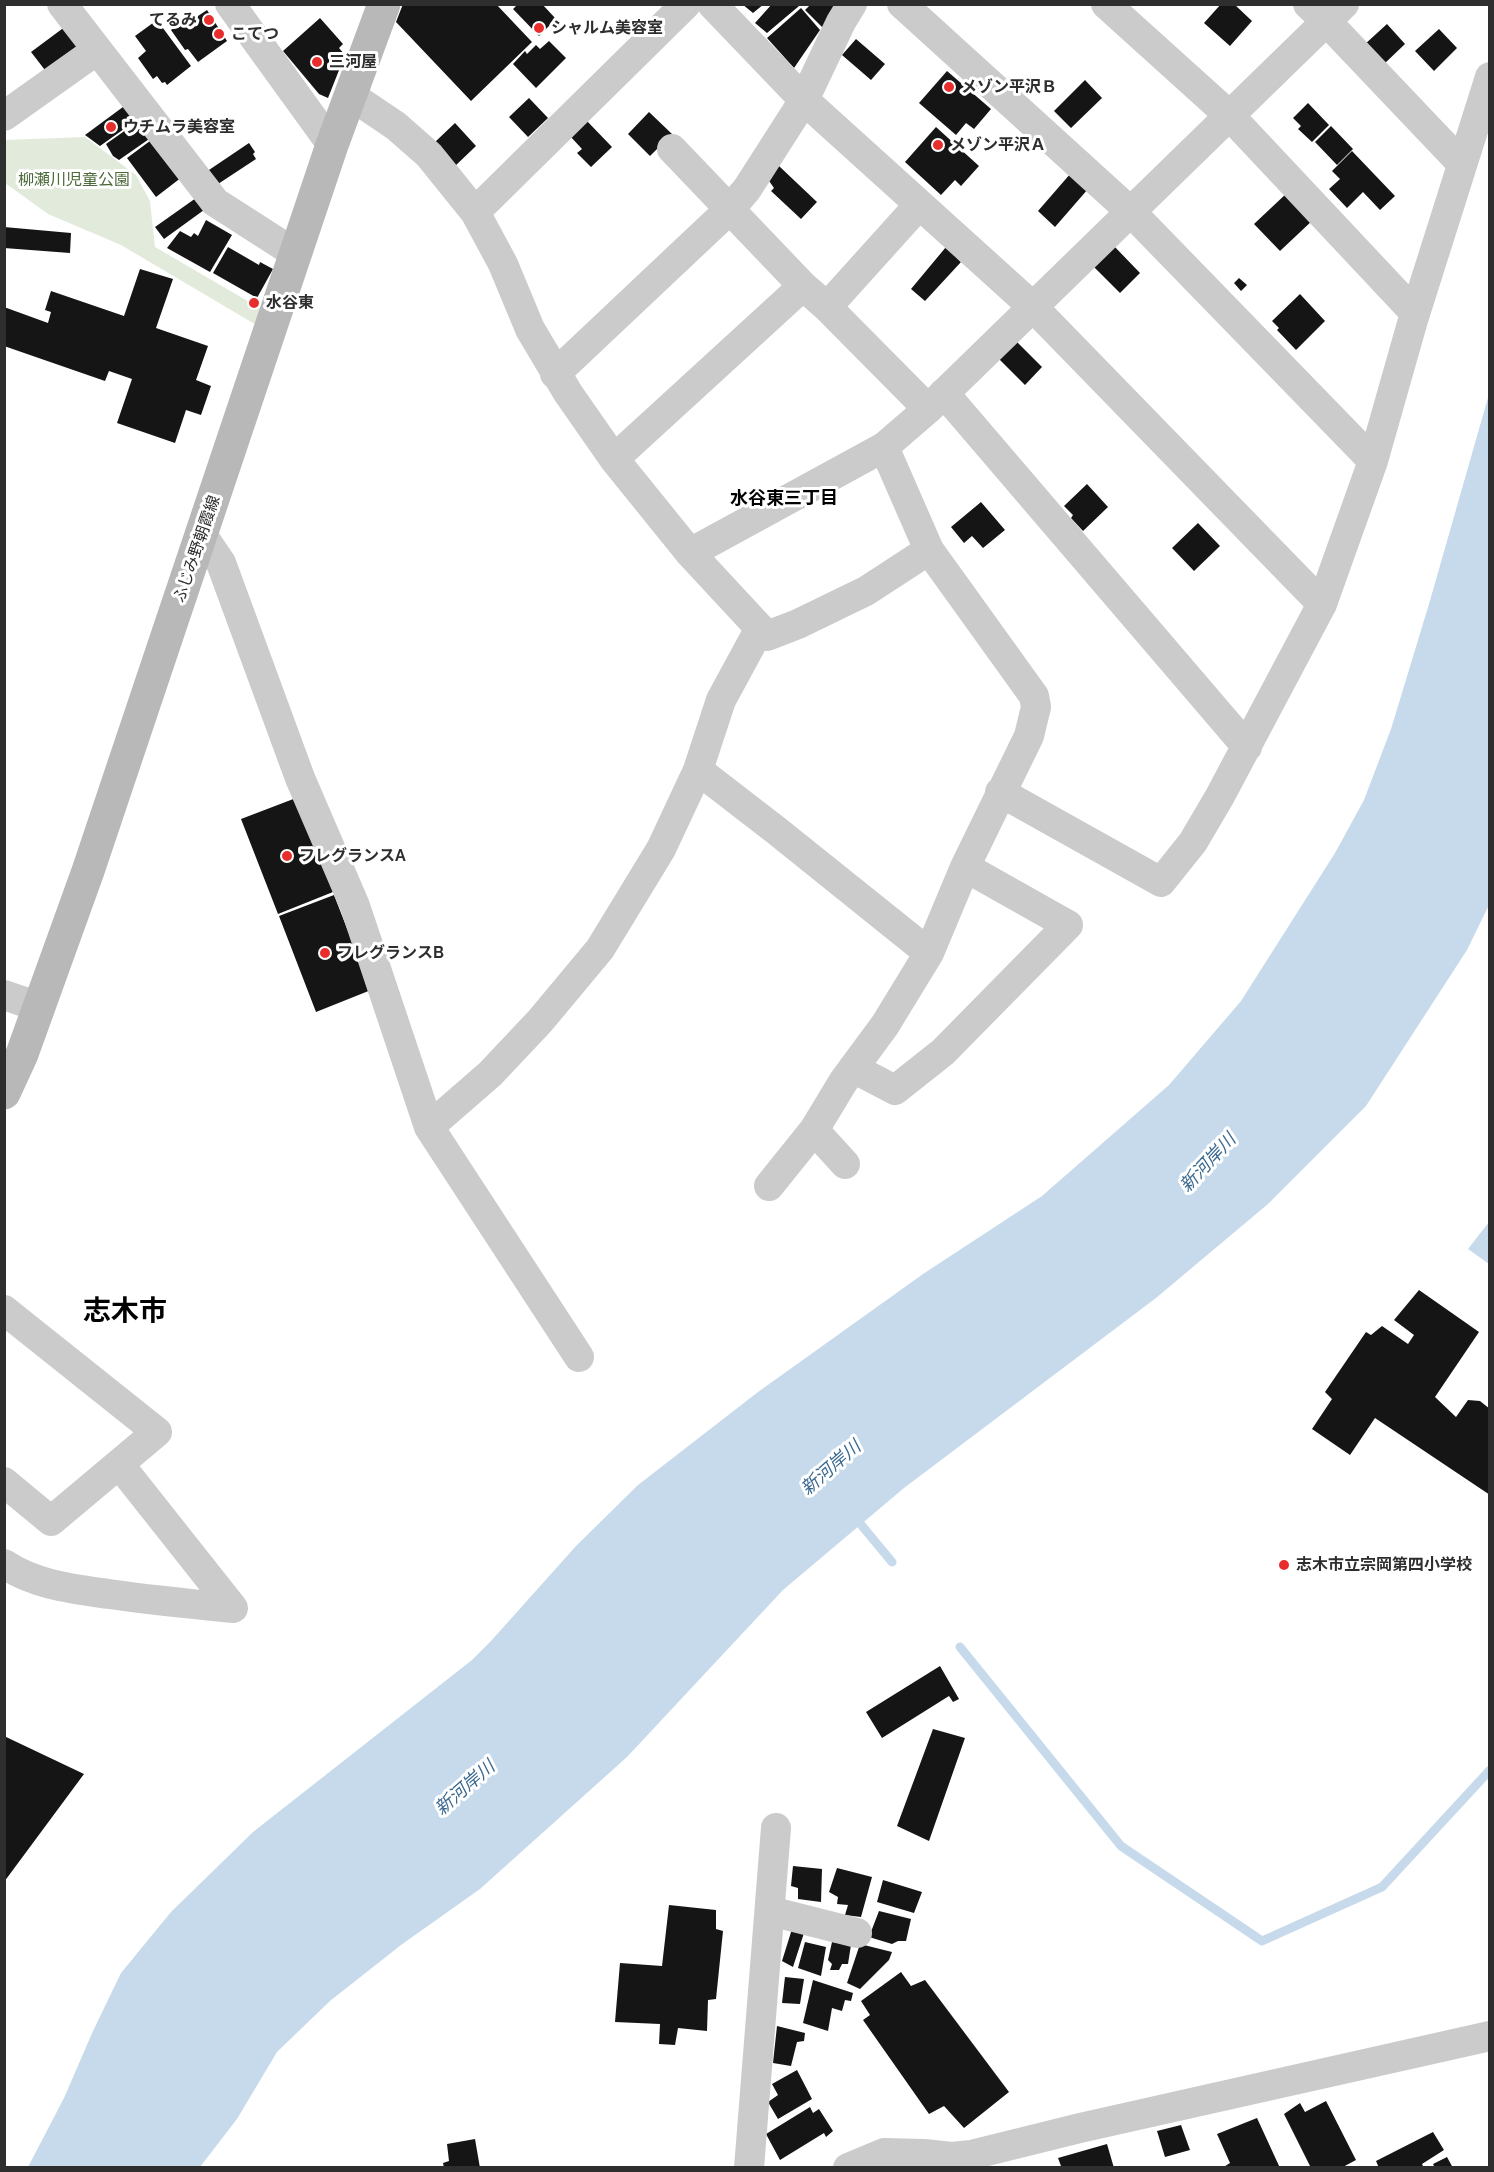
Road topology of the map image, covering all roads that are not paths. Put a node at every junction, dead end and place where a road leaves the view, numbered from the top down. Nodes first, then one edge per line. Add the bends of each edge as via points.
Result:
1 (62, 4) edge
2 (230, 4) edge
3 (384, 4) edge
4 (686, 4) edge
5 (712, 4) edge
6 (852, 4) edge
7 (902, 4) edge
8 (1106, 4) edge
9 (1326, 10) edge
10 (97, 50) junction
11 (1490, 77) edge
12 (350, 95) junction
13 (804, 100) junction
14 (5, 115) edge
15 (1230, 116) junction
16 (332, 145) junction
17 (672, 149) dead end
18 (1462, 164) junction
19 (919, 205) junction
20 (730, 209) junction
21 (475, 212) junction
22 (1131, 212) junction
23 (296, 254) junction
24 (803, 286) junction
25 (827, 307) junction
26 (1033, 307) junction
27 (1415, 313) junction
28 (555, 374) junction
29 (936, 401) junction
30 (884, 447) junction
31 (614, 459) junction
32 (1372, 461) junction
33 (202, 535) junction
34 (929, 550) junction
35 (690, 554) junction
36 (1323, 604) junction
37 (759, 630) junction
38 (1247, 747) junction
39 (698, 771) junction
40 (1000, 792) junction
41 (965, 867) junction
42 (929, 953) junction
43 (4, 995) edge
44 (39, 1007) junction
45 (854, 1068) junction
46 (4, 1093) edge
47 (429, 1127) junction
48 (814, 1130) junction
49 (845, 1164) dead end
50 (769, 1186) dead end
51 (4, 1310) edge
52 (579, 1357) dead end
53 (119, 1464) junction
54 (4, 1482) edge
55 (4, 1564) edge
56 (776, 1828) dead end
57 (770, 1911) junction
58 (857, 1933) dead end
59 (1490, 2036) edge
60 (749, 2168) edge
61 (848, 2168) edge

1 - 10 street
2 - 16 street
3 - 12 main road, ふじみ野朝霞線
4 - 21 street
5 - 13 street
6 - 13 street
7 - 22 street
8 - 15 street
9 - 15 street
9 - 18 street
10 - 14 street
10 - 23 street via 215,202
11 - 18 street
12 - 16 main road, ふじみ野朝霞線
12 - 21 street via 396,126 429,155
13 - 19 street
13 - 20 street
15 - 22 street
15 - 27 street
16 - 23 main road, ふじみ野朝霞線
17 - 20 street
18 - 27 street
19 - 25 street
19 - 26 street
20 - 24 street
20 - 28 street
21 - 28 street
22 - 26 street
22 - 32 street
23 - 33 main road, ふじみ野朝霞線
24 - 25 street
24 - 31 street
25 - 29 street
26 - 29 street
26 - 36 street
27 - 32 street
28 - 31 street
29 - 30 street
29 - 38 street
30 - 34 street
30 - 35 street
31 - 35 street
32 - 36 street
33 - 44 main road, ふじみ野朝霞線
33 - 47 street via 220,563 300,778 355,906
34 - 37 street via 866,591 798,624 766,636
34 - 40 street via 1034,696 1036,707 1029,736
35 - 37 street
36 - 38 street
37 - 39 street via 721,700
38 - 40 street via 1193,842 1161,882
39 - 42 street
39 - 47 street via 661,849 600,949 490,1074
40 - 41 street
41 - 42 street
41 - 45 street via 1068,926 943,1052 895,1090
42 - 45 street
43 - 44 street
44 - 46 main road, ふじみ野朝霞線
45 - 48 street
47 - 52 street
48 - 49 street
48 - 50 street
51 - 53 street via 157,1432
53 - 54 street via 51,1521
53 - 55 street via 233,1608 68,1588 19,1574
56 - 57 street
57 - 58 street
57 - 60 street
59 - 61 street via 971,2155 884,2153

